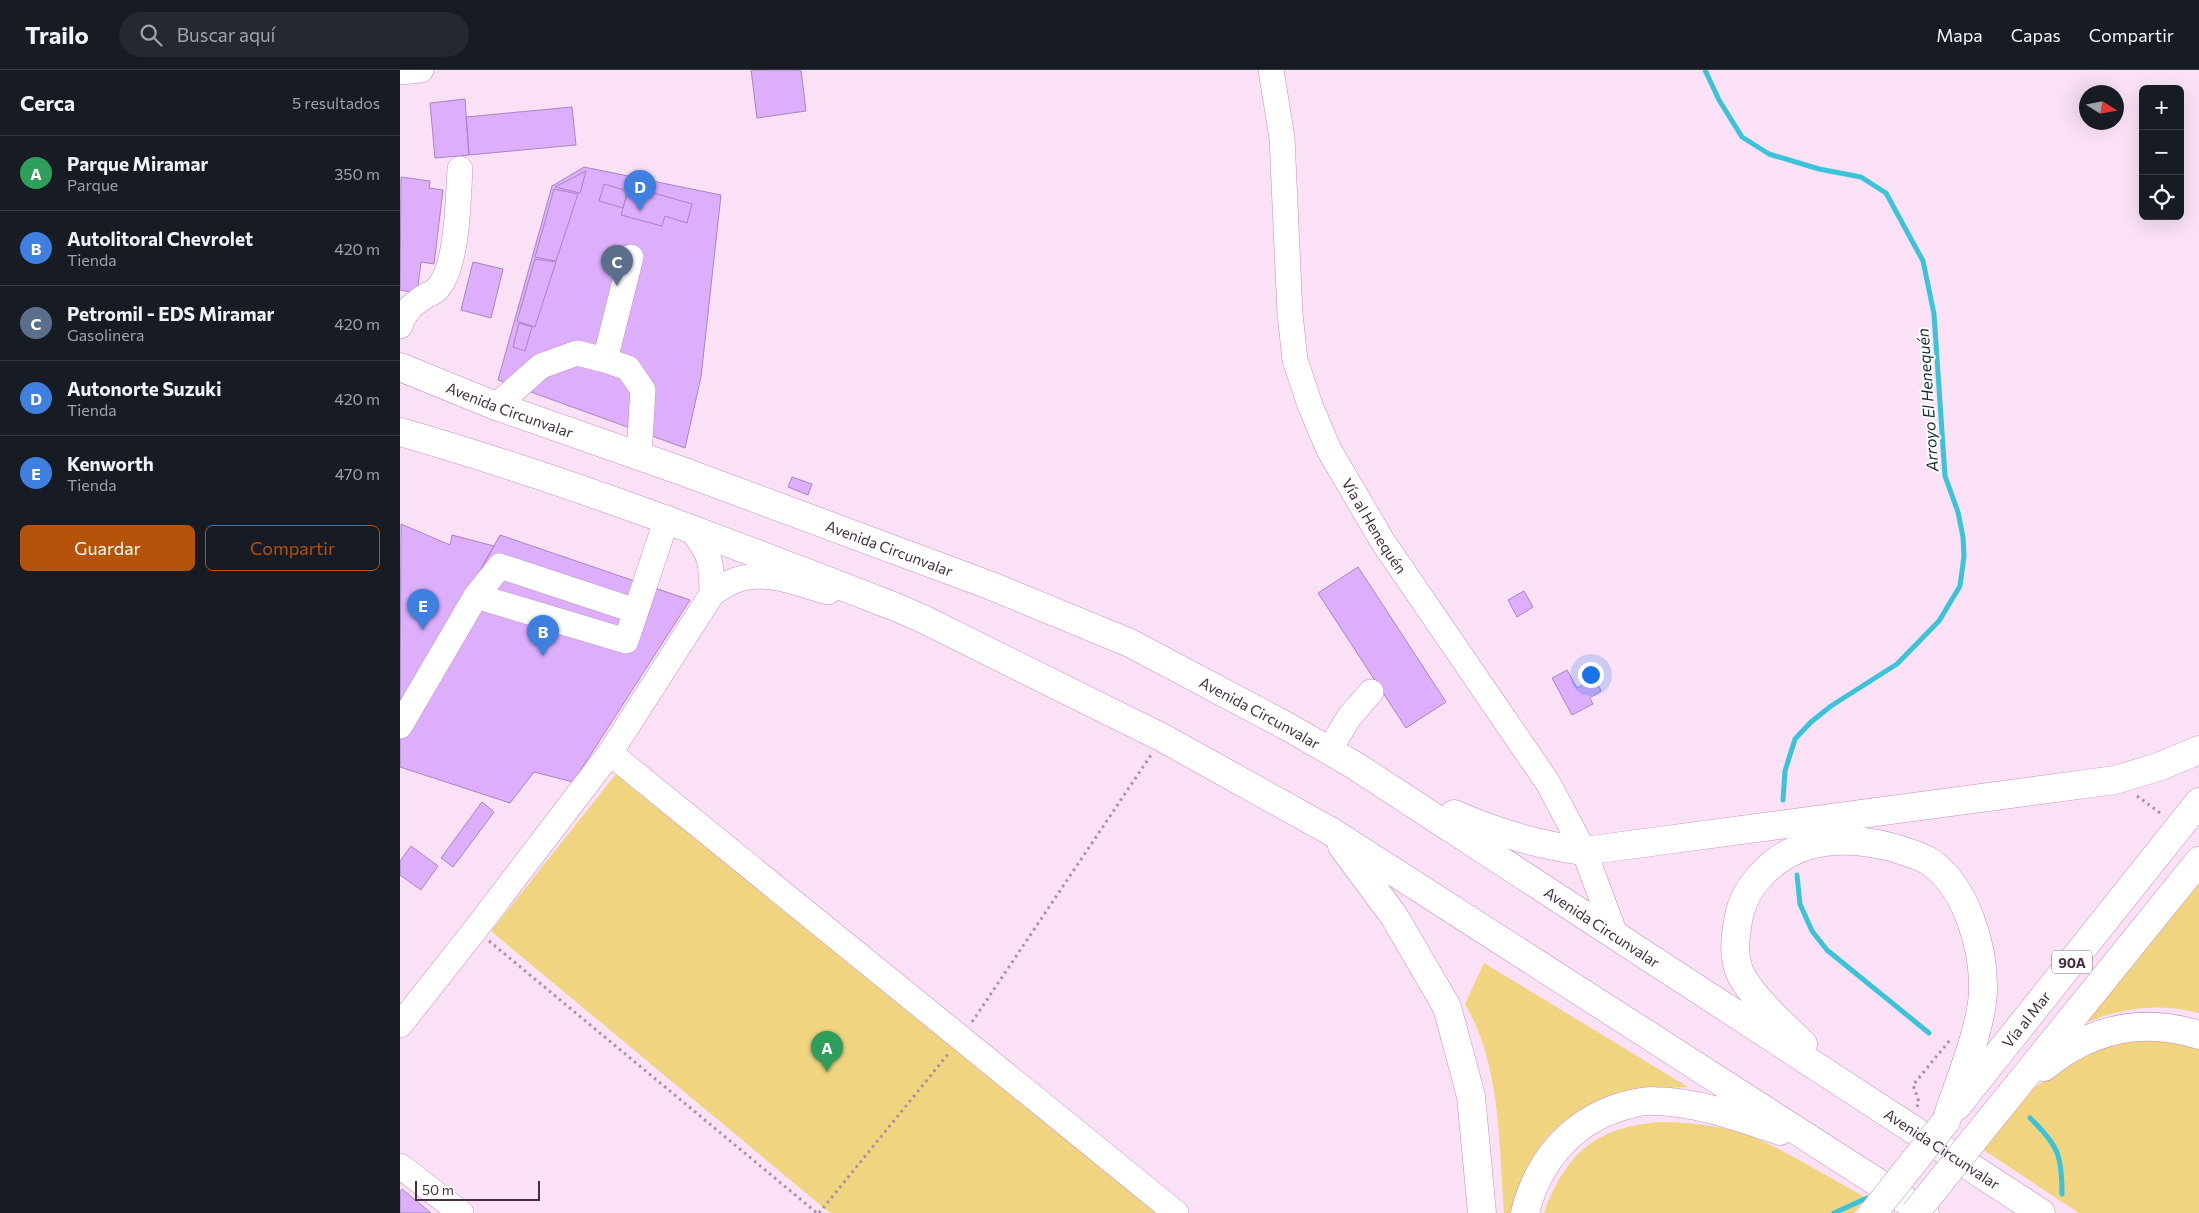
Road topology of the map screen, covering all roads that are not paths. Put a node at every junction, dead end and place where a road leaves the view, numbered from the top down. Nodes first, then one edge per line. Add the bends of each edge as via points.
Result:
1 (421, 70) edge
2 (1271, 70) edge
3 (400, 72) edge
4 (460, 169) dead end
5 (631, 257) dead end
6 (400, 326) edge
7 (605, 360) junction
8 (400, 367) edge
9 (496, 406) junction
10 (400, 432) edge
11 (638, 456) junction
12 (678, 522) junction
13 (712, 594) junction
14 (476, 596) junction
15 (893, 606) junction
16 (636, 611) junction
17 (1370, 692) dead end
18 (400, 726) edge
19 (1329, 750) junction
20 (2199, 750) edge
21 (610, 753) junction
22 (1354, 764) junction
23 (2199, 802) edge
24 (1332, 832) junction
25 (1584, 851) junction
26 (2199, 861) edge
27 (1615, 934) junction
28 (400, 1024) edge
29 (2199, 1035) edge
30 (1844, 1086) junction
31 (1946, 1121) junction
32 (1972, 1142) junction
33 (1820, 1144) junction
34 (400, 1166) edge
35 (462, 1213) edge
36 (1176, 1213) edge
37 (1482, 1213) edge
38 (1525, 1213) edge
39 (1873, 1213) edge
40 (1915, 1213) edge
41 (1924, 1213) edge
42 (2041, 1213) edge

1 - 3 street
2 - 25 street, Vía al Henequén via 1282,138 1295,360 1310,404 1329,450 1384,542 1548,783
4 - 6 street via 449,268 438,289 411,305
5 - 7 street
7 - 9 street via 577,353 541,366
7 - 11 street via 628,368 643,390
8 - 9 highway, Avenida Circunvalar
9 - 11 highway, Avenida Circunvalar
10 - 12 highway
11 - 19 highway, Avenida Circunvalar via 989,585 1130,643
12 - 13 street via 704,544 710,559
12 - 15 highway
12 - 16 street
13 - 15 street via 735,580 768,576
13 - 21 street
14 - 16 street via 500,566
14 - 16 street via 626,640
14 - 18 street
15 - 24 highway via 1162,738
17 - 19 street
19 - 22 highway, Avenida Circunvalar
20 - 25 highway via 2115,780
21 - 28 street
21 - 36 street
22 - 25 highway via 1496,832 1546,846
22 - 27 highway, Avenida Circunvalar
23 - 31 highway, Vía al Mar / 90A
24 - 33 highway
24 - 37 highway via 1394,916 1448,1007 1471,1096
25 - 27 street, Vía al Henequén
26 - 32 highway, 90A
27 - 30 highway, Avenida Circunvalar
29 - 32 highway via 2175,1027 2133,1026 2094,1036 2061,1053 2031,1078
30 - 31 highway via 1770,1012 1746,982 1736,961 1734,939 1745,897 1761,875 1790,852 1834,840 1879,844 1927,861 1951,884 1972,924 1983,974 1980,1016
30 - 42 highway, Avenida Circunvalar
31 - 39 highway, Vía al Mar / 90A, bridge
32 - 40 highway, 90A, bridge
33 - 38 highway via 1700,1106 1652,1100 1628,1104 1583,1124 1564,1140 1540,1172
33 - 41 highway
34 - 35 street

